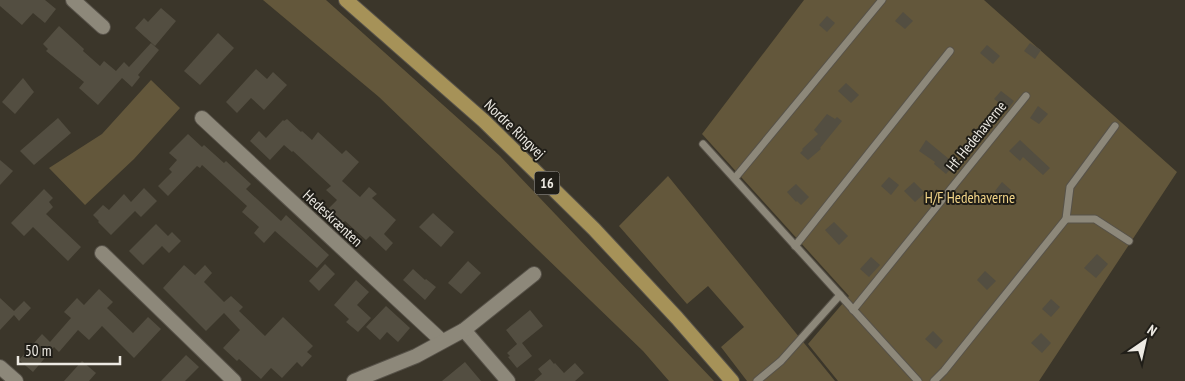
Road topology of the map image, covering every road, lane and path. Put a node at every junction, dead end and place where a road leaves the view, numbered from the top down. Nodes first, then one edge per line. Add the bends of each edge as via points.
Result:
1 (73, 0) edge
2 (346, 0) edge
3 (882, 0) edge
4 (103, 27) dead end
5 (950, 51) dead end
6 (1026, 96) dead end
7 (202, 118) dead end
8 (1115, 126) dead end
9 (704, 144) dead end
10 (735, 178) junction
11 (1066, 219) junction
12 (1129, 241) dead end
13 (795, 246) junction
14 (102, 254) dead end
15 (534, 274) dead end
16 (840, 295) junction
17 (853, 310) junction
18 (464, 330) junction
19 (442, 341) junction
20 (0, 367) edge
21 (16, 381) edge
22 (234, 381) edge
23 (354, 381) edge
24 (508, 381) edge
25 (732, 381) edge
26 (757, 381) edge
27 (918, 381) edge
28 (934, 381) edge

1 - 4 street
2 - 25 main road, Nordre Ringvej / 16 via 484,121 594,229
3 - 10 lane
5 - 13 lane
6 - 17 lane, Hf. Hedehaverne
7 - 19 street, Hedeskrænten
8 - 11 lane via 1070,187
9 - 10 lane
10 - 13 lane
11 - 12 lane via 1095,219
11 - 28 lane
13 - 16 lane
14 - 22 street
15 - 18 street
16 - 17 lane
16 - 26 lane via 781,361
17 - 27 lane
18 - 19 street
18 - 24 street
19 - 23 street via 416,356
20 - 21 street

